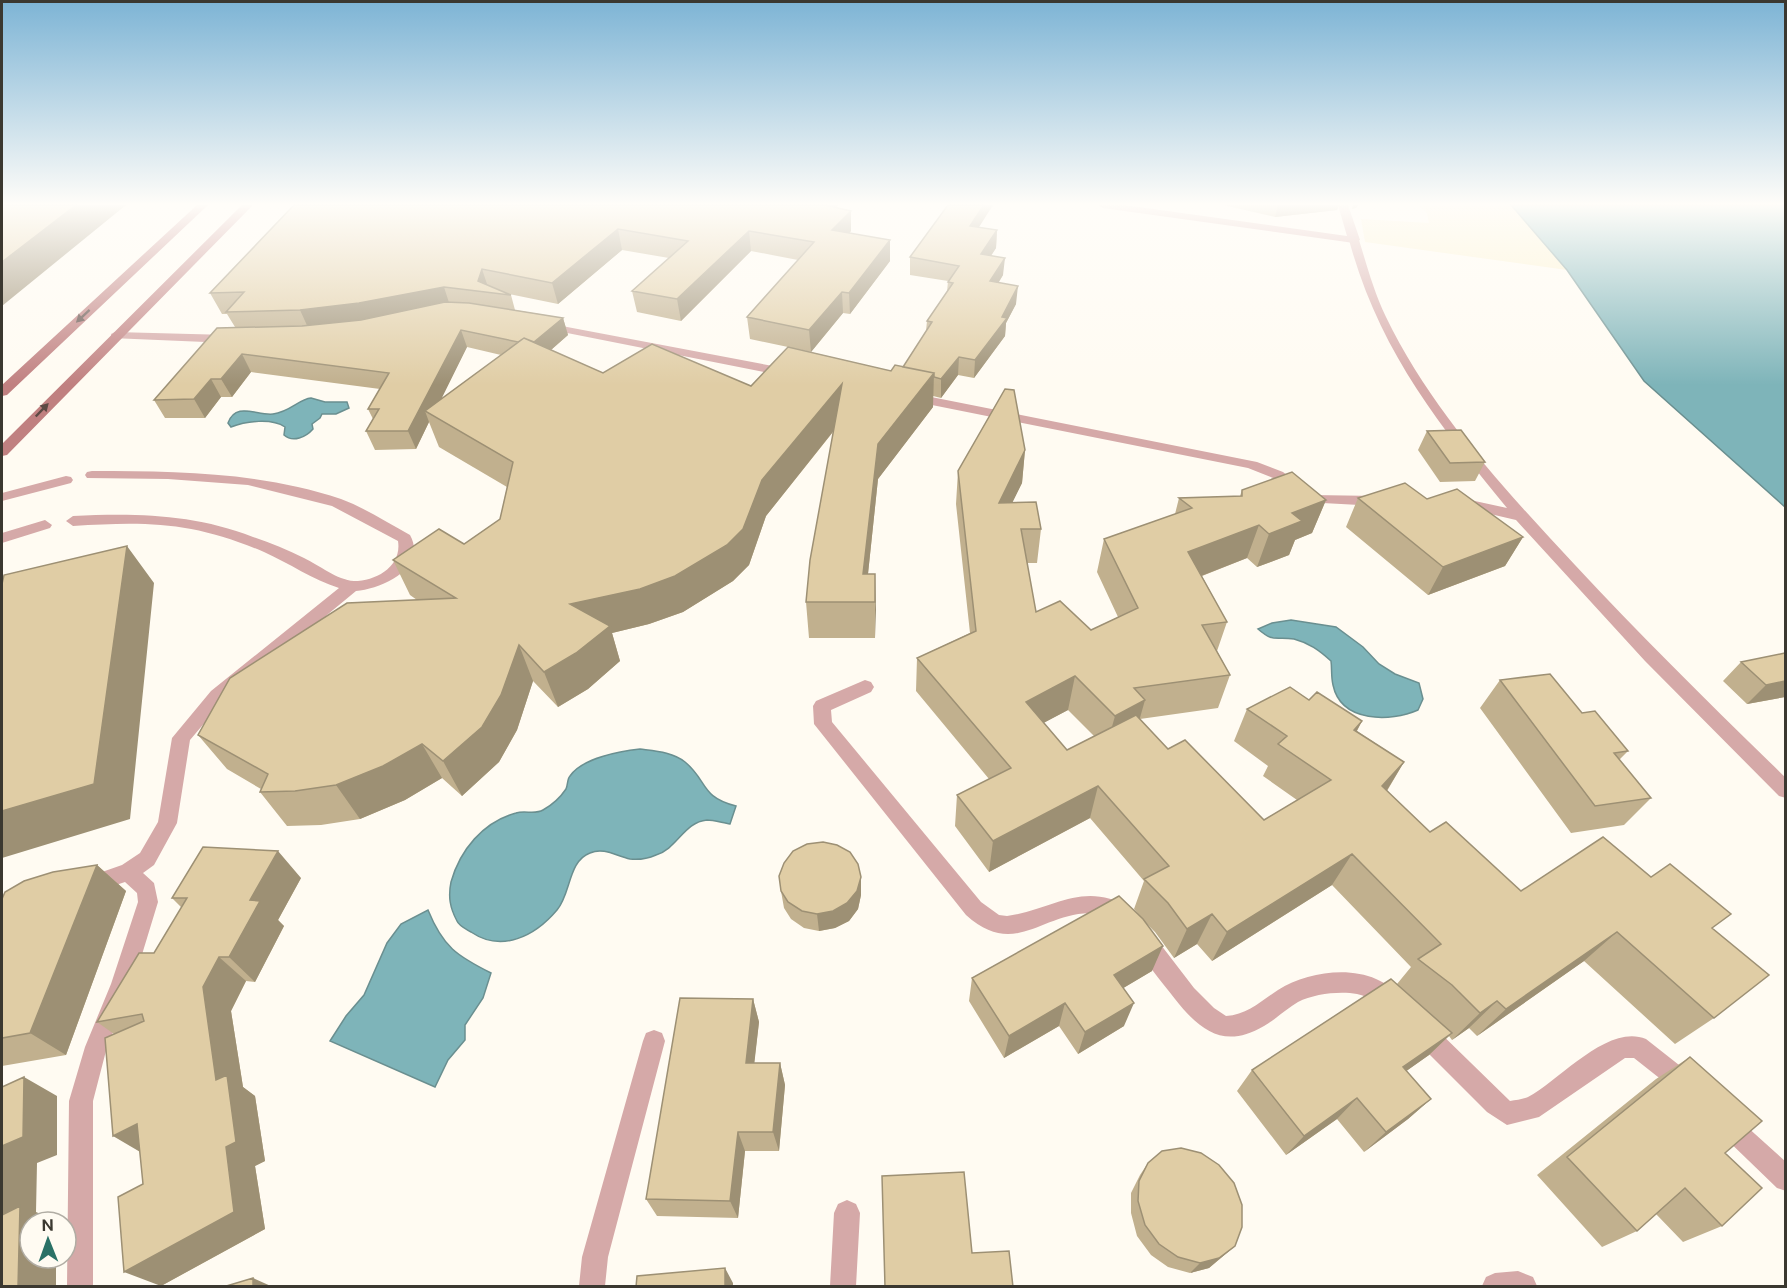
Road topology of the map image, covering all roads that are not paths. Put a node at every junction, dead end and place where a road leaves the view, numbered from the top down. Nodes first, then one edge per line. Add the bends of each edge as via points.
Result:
1 (138, 265) edge
2 (187, 265) edge
3 (1362, 265) edge
4 (538, 325) edge
5 (115, 336) junction
6 (240, 339) edge
7 (799, 375) edge
8 (2, 392) edge
9 (901, 395) edge
10 (2, 452) edge
11 (92, 475) dead end
12 (66, 480) dead end
13 (2, 497) edge
14 (1391, 501) edge
15 (1450, 502) edge
16 (1521, 516) junction
17 (73, 521) dead end
18 (45, 525) dead end
19 (2, 538) edge
20 (351, 587) junction
21 (865, 687) dead end
22 (1785, 790) edge
23 (128, 872) junction
24 (72, 891) edge
25 (654, 1041) dead end
26 (1699, 1097) edge
27 (1716, 1113) edge
28 (1785, 1179) edge
29 (847, 1213) dead end
30 (80, 1287) edge
31 (592, 1287) edge
32 (843, 1287) edge
33 (1495, 1287) edge
34 (1524, 1287) edge

1 -> 8 main road
2 - 5 main road
3 - 16 lane via 1406,365 1470,454
4 - 7 lane
5 - 6 lane
10 -> 5 main road
9 - 14 lane via 1252,465 1278,475 1309,499
11 - 20 lane via 248,481 337,503 405,538 408,549 394,572 376,583
12 - 13 lane
15 - 16 lane
16 - 22 lane via 1651,657
17 - 20 lane via 128,518 222,530
18 - 19 lane
20 - 23 lane via 217,696 181,738 167,823 147,859
21 - 26 lane via 822,706 823,724 965,901 990,921 1004,926 1070,907 1105,904 1114,908 1128,918 1193,1003 1217,1024 1230,1028 1259,1016 1294,993 1346,982 1366,986 1393,1002 1508,1113 1532,1109 1615,1050 1625,1047 1638,1047
23 - 24 lane
23 - 30 lane via 147,889 148,902 122,984 96,1047 81,1101
25 - 31 lane via 596,1257
27 - 28 lane
29 - 32 lane
33 - 34 lane

